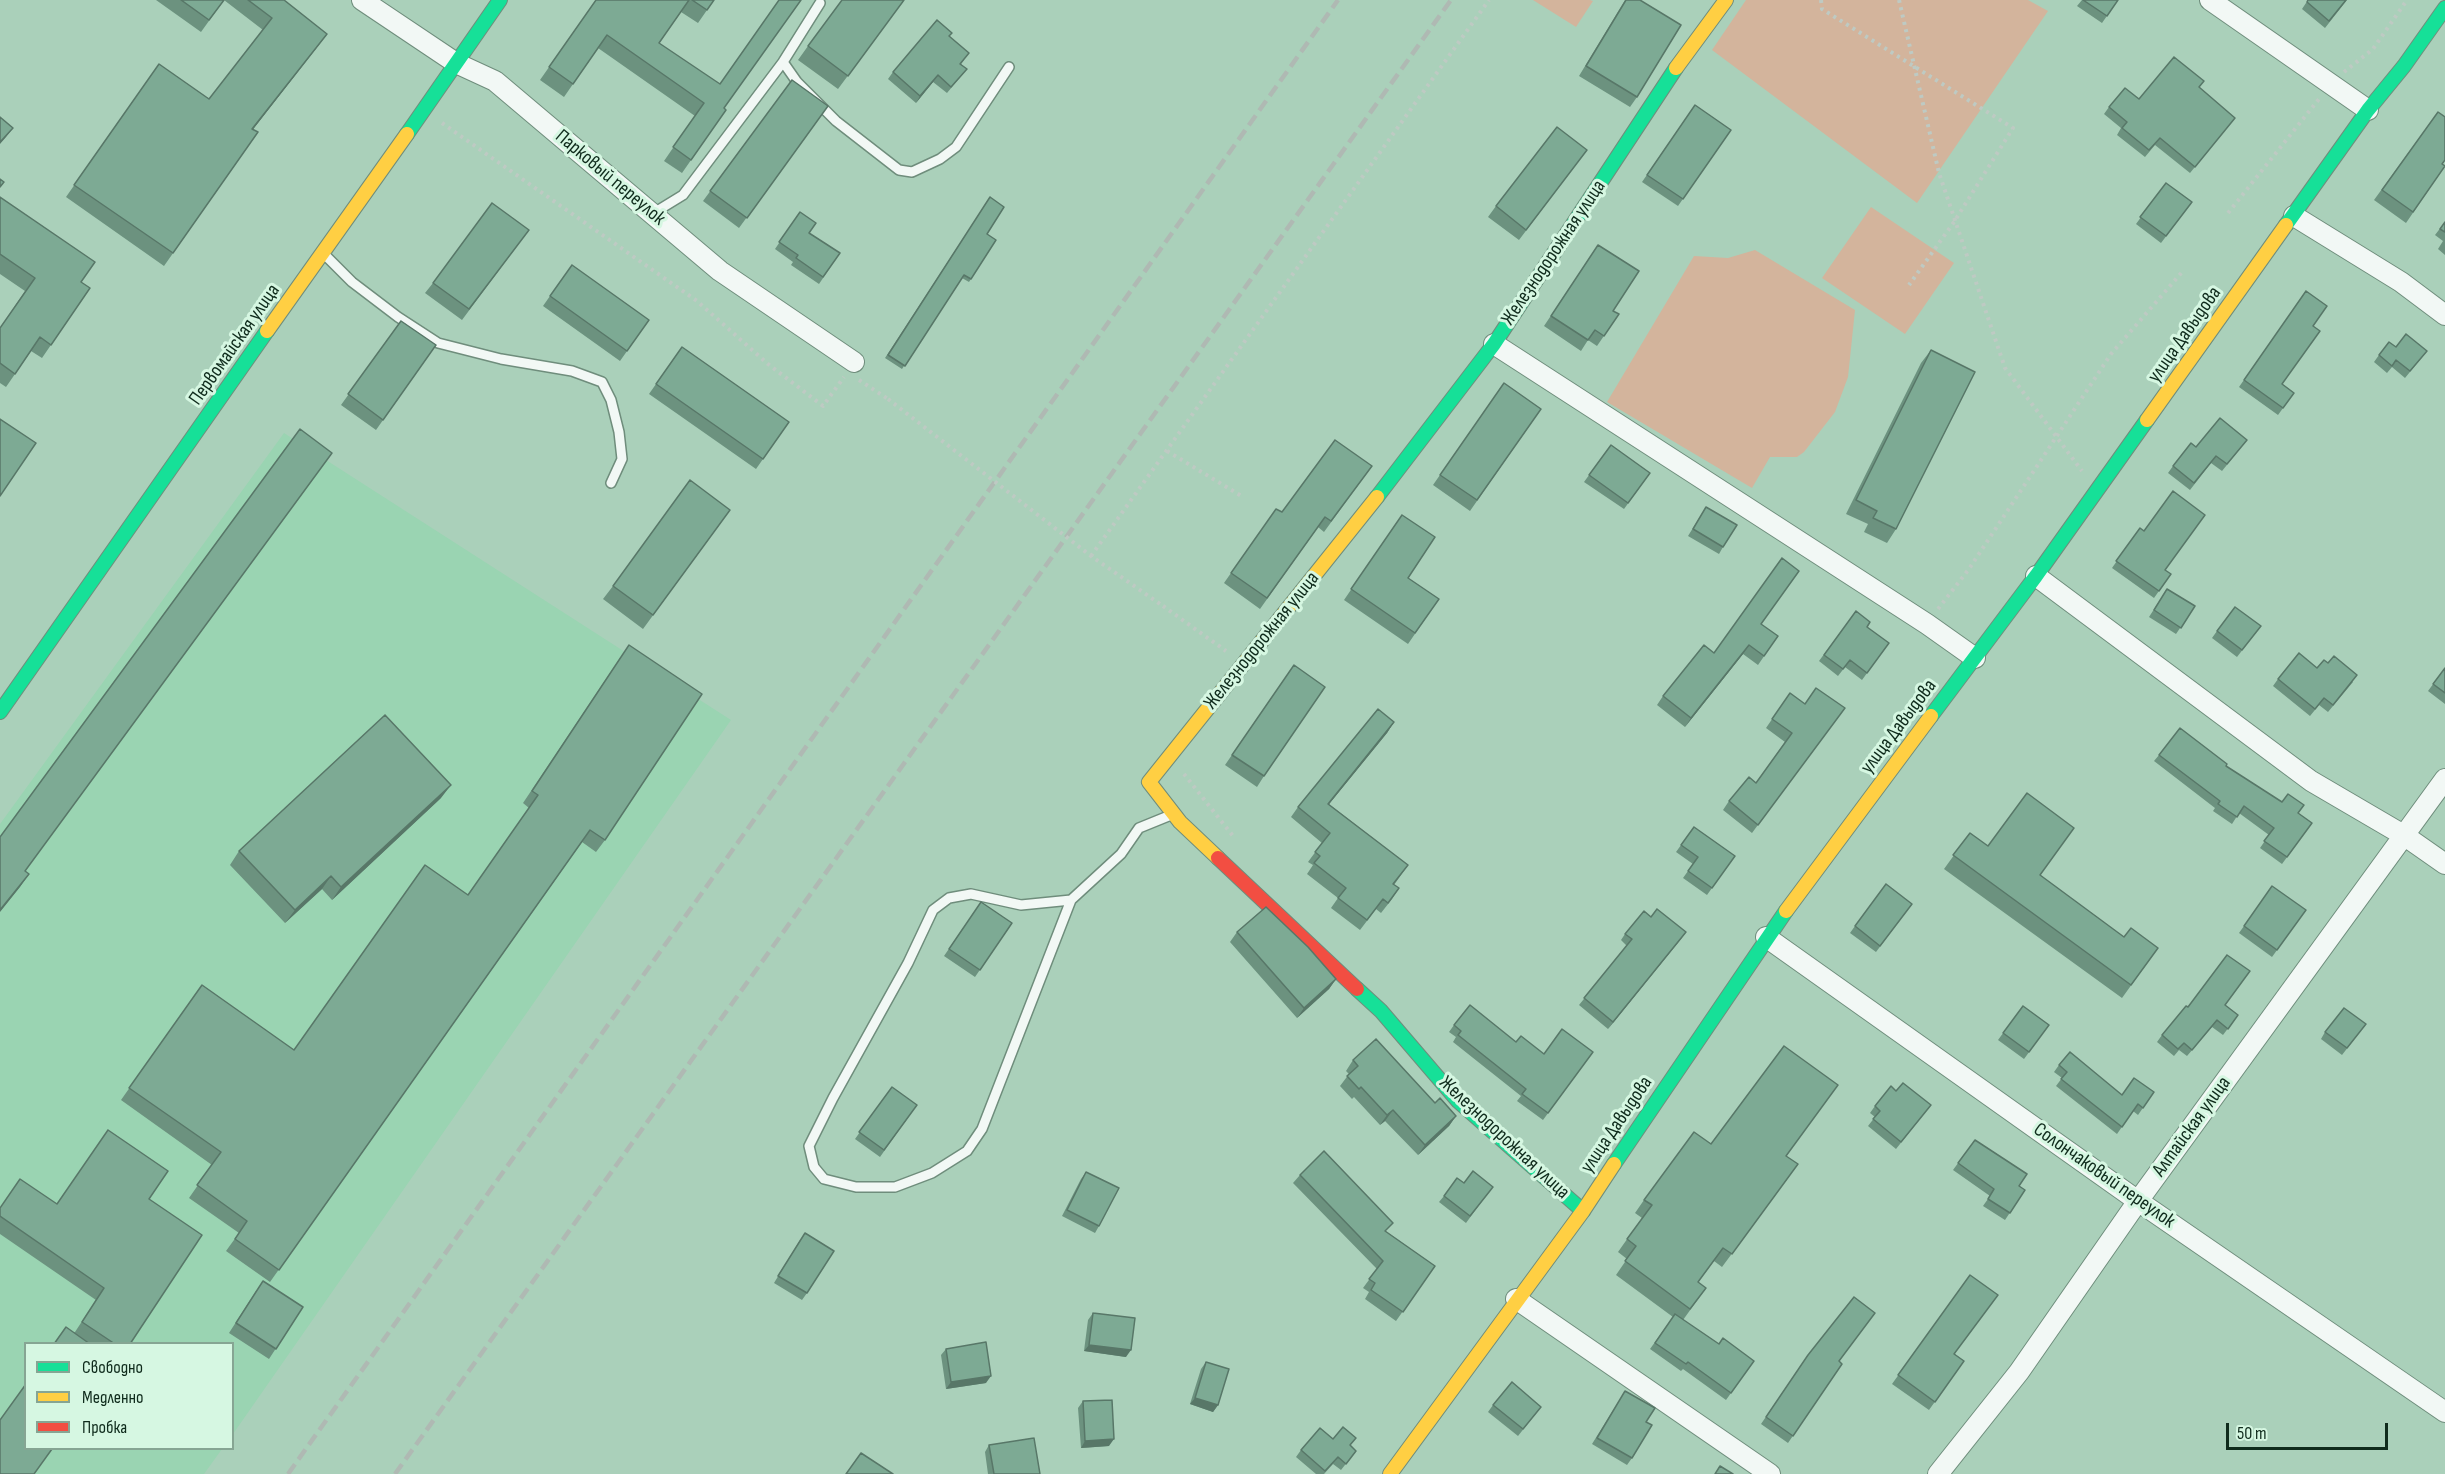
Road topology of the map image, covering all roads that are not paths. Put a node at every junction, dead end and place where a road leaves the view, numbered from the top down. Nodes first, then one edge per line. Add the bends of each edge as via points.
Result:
1 (363, 0) edge
2 (500, 0) edge
3 (1726, 0) edge
4 (2210, 0) edge
5 (820, 3) dead end
6 (2445, 8) edge
7 (783, 62) junction
8 (456, 63) junction
9 (1009, 67) dead end
10 (2368, 110) junction
11 (652, 214) junction
12 (2294, 216) junction
13 (323, 254) junction
14 (2445, 315) edge
15 (1494, 344) junction
16 (852, 370) road end
17 (611, 483) dead end
18 (2036, 576) junction
19 (1975, 658) junction
20 (0, 712) edge
21 (2445, 779) edge
22 (1174, 814) junction
23 (2405, 836) junction
24 (2445, 864) edge
25 (1071, 900) junction
26 (1766, 937) junction
27 (2138, 1201) junction
28 (1583, 1210) junction
29 (1516, 1299) junction
30 (2445, 1412) edge
31 (1390, 1474) edge
32 (1770, 1474) edge
33 (1938, 1474) edge

1 - 8 street, Парковый переулок
2 - 8 main road, Первомайская улица
3 - 15 main road, Железнодорожная улица via 1684,56
4 - 10 street
5 - 7 lane
6 - 10 main road, улица Давыдова
7 - 9 lane via 836,121 900,170 912,172 956,147
7 - 11 lane via 683,195
8 - 11 street, Парковый переулок via 495,81
8 - 13 main road, Первомайская улица
10 - 12 main road, улица Давыдова
11 - 16 street, Парковый переулок via 720,271
12 - 14 street via 2401,282
12 - 18 main road, улица Давыдова
13 - 17 lane via 352,282 438,344 572,370 602,382 620,432 622,459
13 - 20 main road, Первомайская улица
15 - 19 street
15 - 22 main road, Железнодорожная улица via 1406,461 1149,782
18 - 19 main road, улица Давыдова
18 - 23 street via 2312,781
19 - 26 main road, улица Давыдова
21 - 23 street, Алтайская улица
22 - 25 lane via 1139,828 1121,854
22 - 28 main road, Железнодорожная улица via 1381,1011 1458,1101
23 - 24 street
23 - 27 street, Алтайская улица
25 - 25 lane via 982,1129 967,1151 932,1173 895,1187 856,1187 824,1179 814,1167 809,1146 933,910 949,897 971,894 1021,905
26 - 27 street, Солончаковый переулок
26 - 28 main road, улица Давыдова
27 - 30 street, Солончаковый переулок
27 - 33 street, Алтайская улица via 2019,1372
28 - 29 main road, улица Давыдова
29 - 31 main road, улица Давыдова
29 - 32 street

